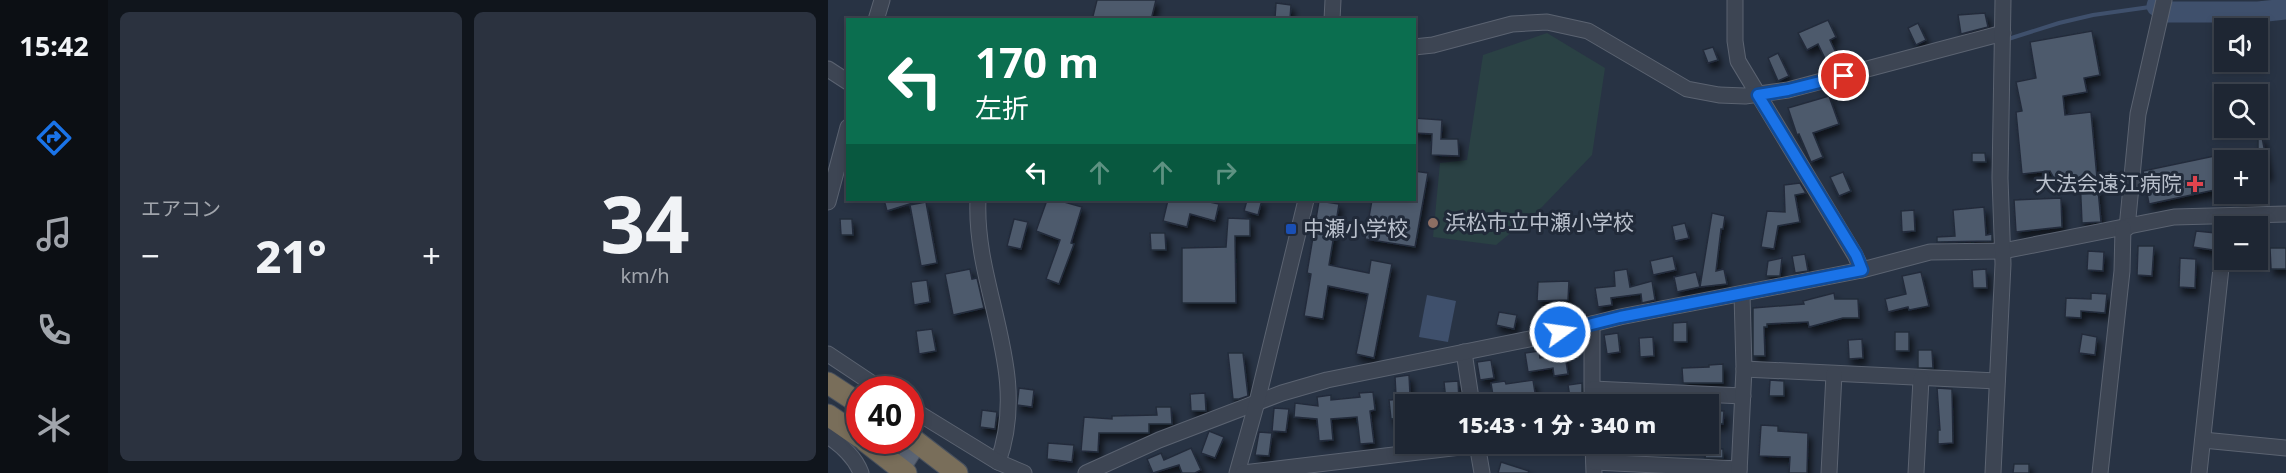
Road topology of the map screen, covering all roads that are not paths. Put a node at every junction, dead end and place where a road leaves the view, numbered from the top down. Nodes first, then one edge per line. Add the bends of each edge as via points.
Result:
1 (882, 0) edge
2 (1333, 0) edge
3 (1735, 0) edge
4 (2003, 0) edge
5 (2162, 6) edge
6 (877, 18) edge
7 (1332, 18) edge
8 (2003, 38) junction
9 (1416, 47) edge
10 (828, 69) edge
11 (846, 81) edge
12 (1758, 95) junction
13 (846, 134) edge
14 (846, 186) edge
15 (829, 194) edge
16 (978, 201) edge
17 (1306, 201) edge
18 (2286, 214) edge
19 (2268, 216) edge
20 (2214, 220) edge
21 (2125, 228) junction
22 (2003, 251) junction
23 (1862, 270) junction
24 (2221, 270) edge
25 (1742, 294) junction
26 (1592, 324) junction
27 (1464, 352) junction
28 (828, 354) edge
29 (1744, 369) junction
30 (1834, 374) junction
31 (861, 376) edge
32 (1921, 379) junction
33 (1997, 381) junction
34 (828, 383) edge
35 (1470, 394) edge
36 (1593, 394) edge
37 (846, 395) edge
38 (1719, 396) edge
39 (1743, 396) junction
40 (1257, 402) junction
41 (828, 416) edge
42 (924, 417) edge
43 (846, 428) edge
44 (828, 436) edge
45 (2203, 440) junction
46 (924, 447) edge
47 (2286, 448) edge
48 (881, 454) edge
49 (909, 454) edge
50 (1395, 454) edge
51 (1479, 454) edge
52 (1370, 457) junction
53 (998, 462) junction
54 (1593, 467) edge
55 (1739, 471) edge
56 (902, 472) edge
57 (861, 473) edge
58 (957, 473) edge
59 (1024, 473) edge
60 (1086, 473) edge
61 (1237, 473) edge
62 (1243, 473) edge
63 (1369, 473) edge
64 (1482, 473) edge
65 (1829, 473) edge
66 (1916, 473) edge
67 (1993, 473) edge
68 (2100, 473) edge
69 (2199, 473) edge

1 - 6 street
2 - 7 street
3 - 12 street via 1738,61
4 - 8 street
5 - 21 street via 2138,114
8 - 12 street
8 - 22 street
9 - 12 street via 1512,24 1547,22 1588,31 1663,77 1696,92
10 - 11 street
12 - 23 street
13 - 15 street
14 - 15 street
16 - 53 street via 979,229 1009,385 1006,439
17 - 40 street
18 - 19 street
20 - 21 street via 2174,218
21 - 22 street
21 - 68 street
22 - 23 street via 1930,252
22 - 33 street
23 - 25 street
24 - 45 street
25 - 26 street
25 - 29 street
26 - 27 street
26 - 36 street
27 - 35 street
27 - 40 street via 1327,380
28 - 31 street
29 - 30 street
29 - 39 street
30 - 32 street
30 - 65 street
32 - 33 street
32 - 66 street
33 - 67 street
34 - 37 highway
38 - 39 street
39 - 55 street
40 - 60 street
40 - 61 street
41 - 43 highway
42 - 53 street
44 - 57 street via 842,446
45 - 47 street
45 - 69 street
46 - 58 highway
48 - 56 highway
49 - 56 main road
50 - 52 street
51 - 64 street
52 - 62 street
52 - 63 street
53 - 59 street
54 - 55 street

